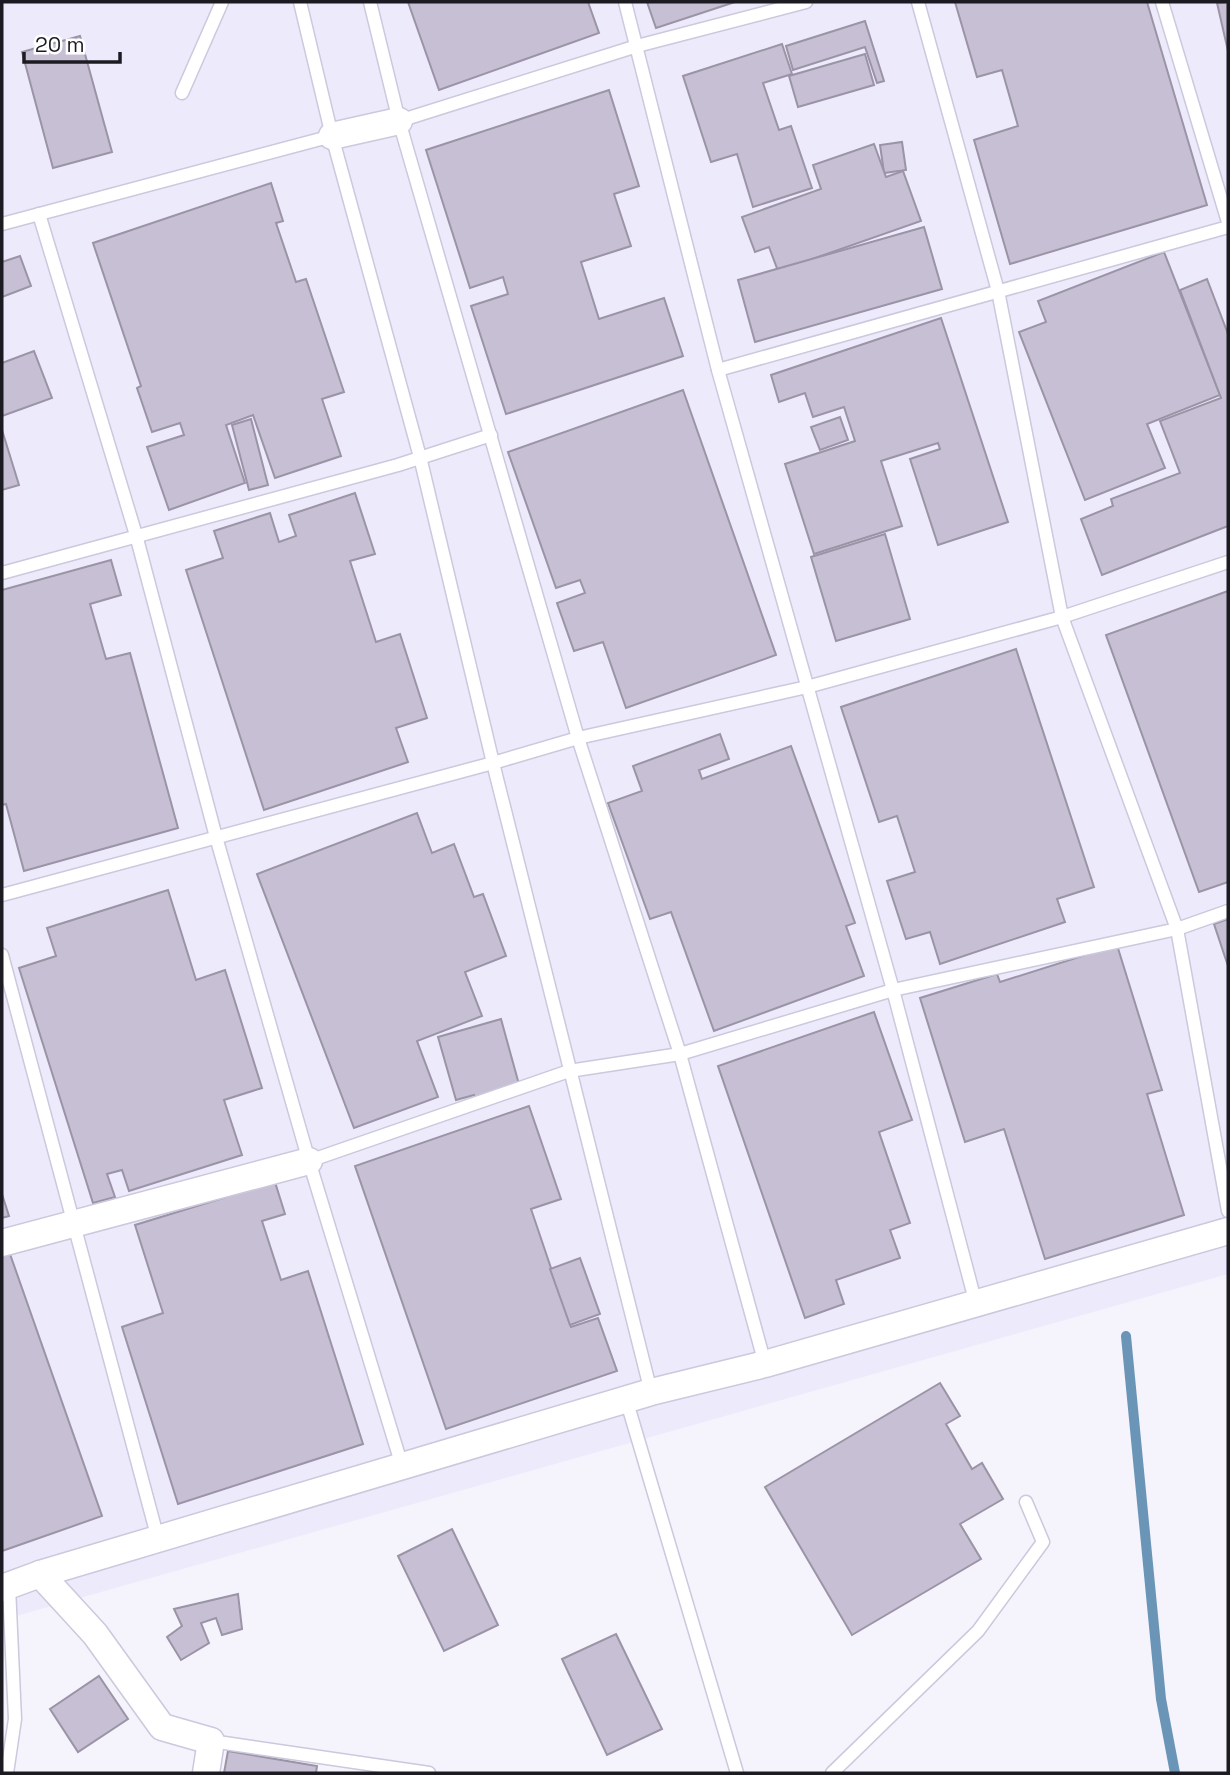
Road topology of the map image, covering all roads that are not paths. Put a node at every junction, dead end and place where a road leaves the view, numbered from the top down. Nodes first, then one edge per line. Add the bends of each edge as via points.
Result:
1 (222, 2) edge
2 (300, 2) edge
3 (370, 2) edge
4 (625, 2) edge
5 (806, 2) edge
6 (918, 2) edge
7 (1162, 2) edge
8 (637, 46) junction
9 (182, 93) dead end
10 (400, 121) junction
11 (332, 136) junction
12 (39, 214) junction
13 (2, 224) edge
14 (1228, 225) edge
15 (998, 290) junction
16 (718, 370) junction
17 (491, 435) junction
18 (420, 457) junction
19 (136, 535) junction
20 (1228, 562) edge
21 (2, 573) edge
22 (1062, 617) junction
23 (807, 687) junction
24 (578, 738) junction
25 (493, 763) junction
26 (216, 837) junction
27 (2, 895) edge
28 (1228, 911) edge
29 (1177, 929) junction
30 (2, 955) edge
31 (893, 990) junction
32 (680, 1054) junction
33 (569, 1071) junction
34 (309, 1161) junction
35 (1228, 1211) edge
36 (73, 1222) junction
37 (1228, 1231) edge
38 (2, 1242) edge
39 (976, 1304) junction
40 (765, 1364) junction
41 (638, 1395) junction
42 (402, 1466) junction
43 (1026, 1502) dead end
44 (158, 1539) junction
45 (40, 1574) junction
46 (5, 1587) edge
47 (211, 1741) junction
48 (7, 1773) edge
49 (206, 1773) edge
50 (429, 1773) edge
51 (737, 1773) edge
52 (832, 1773) edge

1 - 9 lane
2 - 11 lane
3 - 10 lane
4 - 8 lane
5 - 8 lane
6 - 15 lane
7 - 14 lane
8 - 10 lane
8 - 16 lane
10 - 11 street
10 - 17 lane
11 - 12 lane
11 - 18 lane
12 - 13 lane
12 - 19 lane
14 - 15 lane
15 - 16 lane
15 - 22 lane
16 - 23 lane
17 - 18 lane
17 - 24 lane
18 - 19 lane
18 - 25 lane
19 - 21 lane
19 - 26 lane
20 - 22 lane
22 - 23 lane
22 - 29 lane
23 - 24 lane
23 - 31 lane
24 - 25 lane
24 - 32 lane
25 - 26 lane
25 - 33 lane
26 - 27 lane
26 - 34 lane
28 - 29 lane
29 - 31 lane
29 - 35 lane
30 - 36 lane
31 - 32 lane
31 - 39 lane
32 - 33 lane
32 - 40 lane
33 - 34 lane
33 - 41 lane
34 - 36 street
34 - 42 lane
36 - 38 street
36 - 44 lane
37 - 39 street
39 - 40 street
40 - 41 street
41 - 42 street
41 - 51 lane
42 - 44 street
43 - 52 lane via 1043,1542 978,1631
44 - 45 street
45 - 46 street
45 - 47 street via 95,1634 162,1727
46 - 48 lane via 15,1718
47 - 49 street
47 - 50 lane

